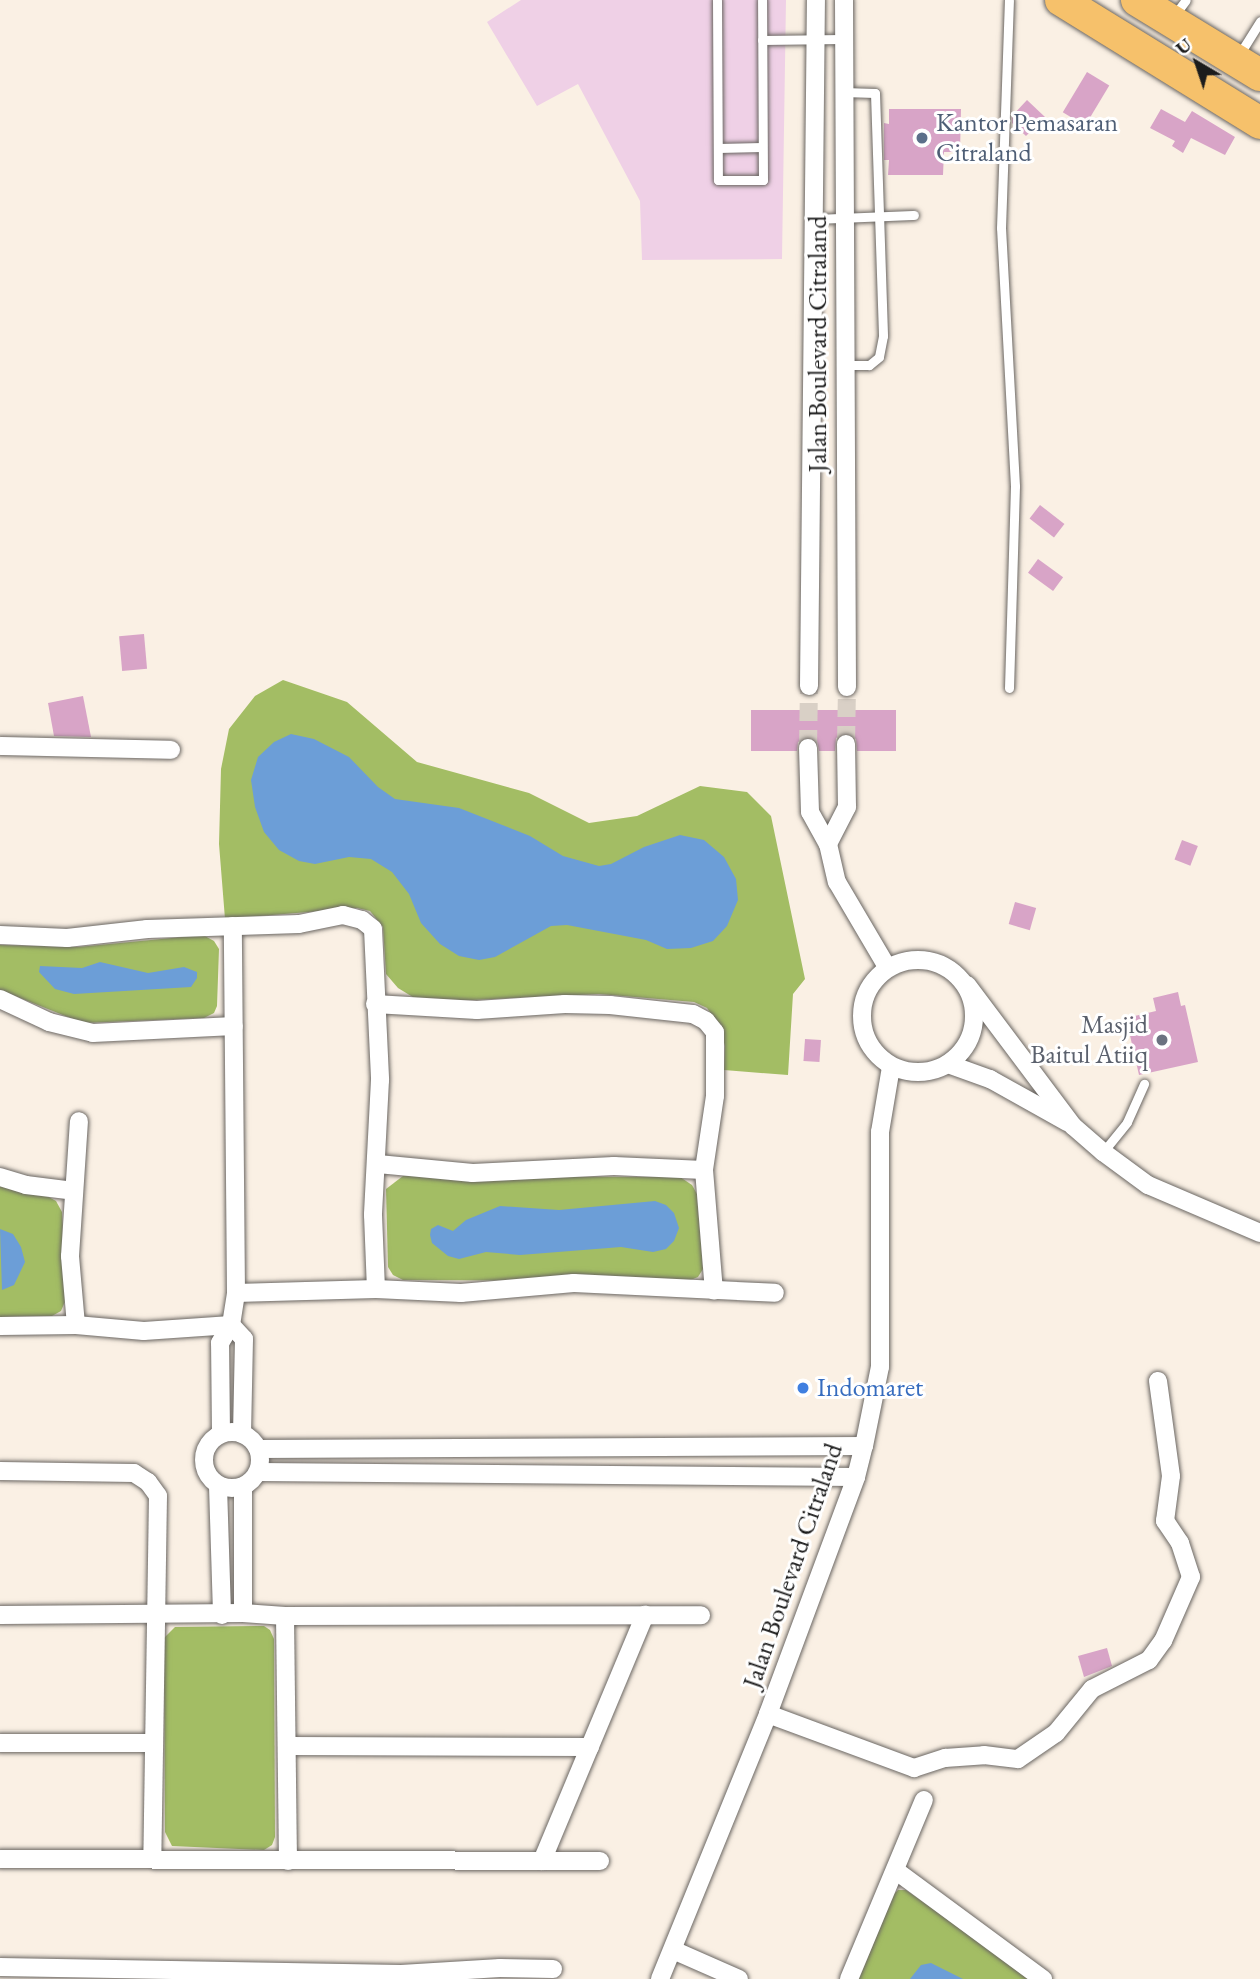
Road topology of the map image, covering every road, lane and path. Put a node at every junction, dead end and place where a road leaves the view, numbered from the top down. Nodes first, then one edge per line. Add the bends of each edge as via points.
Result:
1 (717, 0) edge
2 (762, 0) edge
3 (816, 0) edge
4 (844, 0) edge
5 (1009, 0) edge
6 (1061, 0) edge
7 (1137, 0) edge
8 (1178, 10) edge
9 (1260, 21) edge
10 (842, 38) junction
11 (816, 39) junction
12 (762, 40) junction
13 (1248, 67) edge
14 (842, 92) junction
15 (1260, 123) edge
16 (762, 147) junction
17 (718, 148) junction
18 (914, 215) dead end
19 (878, 217) junction
20 (814, 219) junction
21 (844, 219) junction
22 (845, 365) junction
23 (809, 686) tunnel mouth
24 (847, 687) tunnel mouth
25 (1009, 688) dead end
26 (846, 744) tunnel mouth
27 (0, 747) edge
28 (808, 748) tunnel mouth
29 (171, 750) dead end
30 (828, 844) junction
31 (233, 926) junction
32 (0, 935) edge
33 (887, 967) junction
34 (967, 985) junction
35 (0, 999) edge
36 (375, 1004) junction
37 (234, 1027) junction
38 (948, 1064) junction
39 (891, 1067) junction
40 (1144, 1084) dead end
41 (79, 1121) dead end
42 (1073, 1126) junction
43 (1103, 1152) junction
44 (378, 1164) junction
45 (704, 1170) junction
46 (0, 1177) edge
47 (75, 1191) junction
48 (1260, 1233) edge
49 (376, 1289) junction
50 (714, 1291) junction
51 (236, 1293) junction
52 (775, 1293) dead end
53 (76, 1325) junction
54 (231, 1325) junction
55 (0, 1326) edge
56 (1158, 1381) dead end
57 (221, 1434) junction
58 (242, 1434) junction
59 (729, 1446) junction
60 (864, 1446) junction
61 (258, 1449) junction
62 (0, 1471) edge
63 (258, 1472) junction
64 (729, 1476) junction
65 (856, 1477) junction
66 (218, 1486) junction
67 (243, 1487) junction
68 (243, 1613) junction
69 (0, 1615) edge
70 (155, 1615) junction
71 (222, 1615) junction
72 (645, 1615) junction
73 (701, 1615) dead end
74 (285, 1616) junction
75 (768, 1714) junction
76 (0, 1743) edge
77 (153, 1743) junction
78 (287, 1746) junction
79 (590, 1747) junction
80 (924, 1800) dead end
81 (0, 1858) edge
82 (152, 1858) junction
83 (288, 1861) junction
84 (542, 1861) junction
85 (600, 1861) dead end
86 (895, 1870) junction
87 (673, 1950) junction
88 (0, 1967) edge
89 (553, 1969) dead end
90 (123, 1973) edge
91 (499, 1974) edge
92 (401, 1977) edge
93 (666, 1977) edge
94 (739, 1979) edge
95 (849, 1979) edge
96 (1044, 1979) edge

1 - 17 lane
2 - 12 lane
3 - 11 street, Jalan Boulevard Citraland
4 - 10 street, Jalan Boulevard Citraland
5 - 25 lane via 1001,228 1015,486
6 - 15 highway
7 - 8 highway
8 - 13 highway
9 - 13 lane
10 - 11 lane
10 - 14 street, Jalan Boulevard Citraland
11 - 12 lane
11 - 20 street, Jalan Boulevard Citraland
12 - 16 lane
14 - 19 lane via 876,93
14 - 21 street, Jalan Boulevard Citraland
16 - 17 lane
16 - 17 lane via 762,180 718,180
18 - 19 lane
19 - 21 lane
19 - 22 lane via 883,336 879,357 869,365
20 - 21 lane
20 - 23 street, Jalan Boulevard Citraland
21 - 22 street, Jalan Boulevard Citraland
22 - 24 street, Jalan Boulevard Citraland
26 - 30 street via 846,807
27 - 29 street
28 - 30 street via 810,812
30 - 33 street via 837,882
31 - 32 street via 67,938
31 - 36 street via 299,924 343,915 362,920 373,929
31 - 37 street
33 - 34 street via 916,958 945,965
33 - 39 street via 867,989 860,1018 869,1047
34 - 38 street via 976,1013 969,1043
34 - 42 street
35 - 37 street via 49,1023 93,1033
36 - 44 street via 380,1080
36 - 45 street via 477,1010 610,1005 693,1014 715,1032 715,1096
37 - 51 street
38 - 39 street via 920,1073
38 - 42 street via 990,1079
39 - 60 street, Jalan Boulevard Citraland via 880,1132 880,1367
40 - 43 lane via 1127,1122
41 - 47 street
42 - 43 street
43 - 48 street via 1148,1185
44 - 45 street via 473,1173 614,1166
44 - 49 street via 373,1215
45 - 50 street
46 - 47 street
47 - 53 street via 70,1256
49 - 50 street via 461,1293 574,1283
49 - 51 street
50 - 52 street
51 - 54 street
53 - 54 street via 144,1331
53 - 55 street
54 - 57 street via 220,1343
54 - 58 street via 244,1339
56 - 75 street via 1171,1476 1165,1521 1180,1542 1191,1577 1163,1642 1149,1660 1092,1689 1056,1733 1018,1759 984,1755 945,1758 914,1768
57 - 58 street
57 - 66 street via 209,1444 204,1459 207,1474
58 - 61 street
59 - 60 street
59 - 61 street
59 - 64 street
60 - 65 street, Jalan Boulevard Citraland
61 - 63 street
62 - 70 street via 134,1473 148,1482 158,1496
63 - 64 street
63 - 67 street
64 - 65 street
65 - 75 street, Jalan Boulevard Citraland
66 - 67 street
66 - 71 street
67 - 68 street
68 - 71 street
68 - 74 street
69 - 70 street
70 - 71 street
70 - 77 street
72 - 73 street
72 - 74 street
72 - 79 street
74 - 78 street
75 - 87 street, Jalan Boulevard Citraland
76 - 77 street
77 - 82 street
78 - 79 street
78 - 83 street
79 - 84 street
80 - 86 street
81 - 82 street
82 - 83 street
83 - 84 street
84 - 85 street
86 - 95 street
86 - 96 street
87 - 93 street, Jalan Boulevard Citraland
87 - 94 street
88 - 90 street
89 - 91 street
90 - 92 street
91 - 92 street

